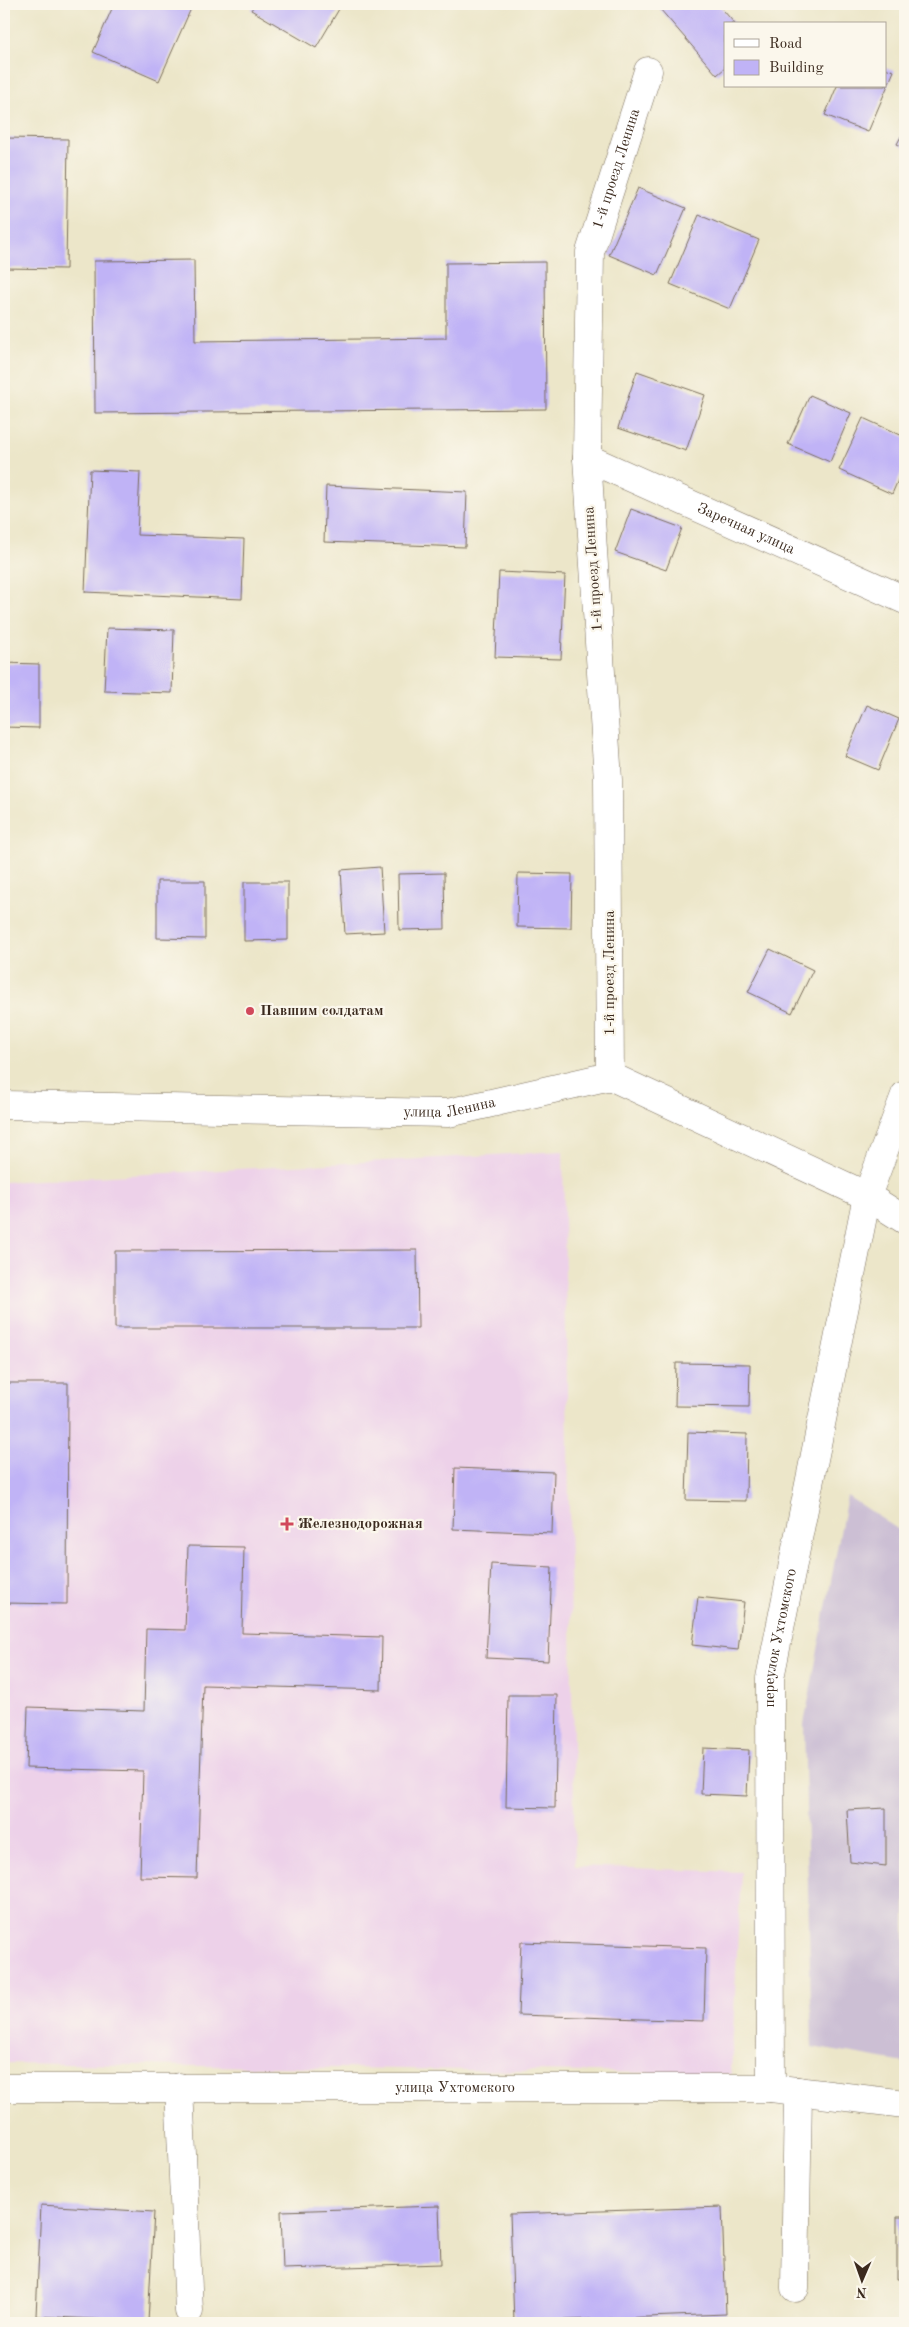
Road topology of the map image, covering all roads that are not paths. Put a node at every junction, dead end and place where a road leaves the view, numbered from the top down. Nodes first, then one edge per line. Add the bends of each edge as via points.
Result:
1 (648, 70) dead end
2 (586, 458) junction
3 (905, 600) edge
4 (610, 1076) junction
5 (905, 1095) edge
6 (4, 1105) edge
7 (867, 1196) junction
8 (905, 1220) edge
9 (179, 2087) junction
10 (4, 2088) edge
11 (785, 2089) junction
12 (905, 2104) edge
13 (795, 2288) dead end
14 (190, 2310) dead end

1 - 2 street, 1-й проезд Ленина via 590,252
2 - 3 street, Заречная улица
2 - 4 street, 1-й проезд Ленина via 608,780
4 - 6 street, улица Ленина via 448,1114
4 - 7 street
5 - 7 street, переулок Ухтомского
7 - 8 street
7 - 11 street, переулок Ухтомского via 770,1678
9 - 10 street, улица Ухтомского
9 - 11 street, улица Ухтомского
9 - 14 street
11 - 12 street, улица Ухтомского
11 - 13 street, переулок Ухтомского

